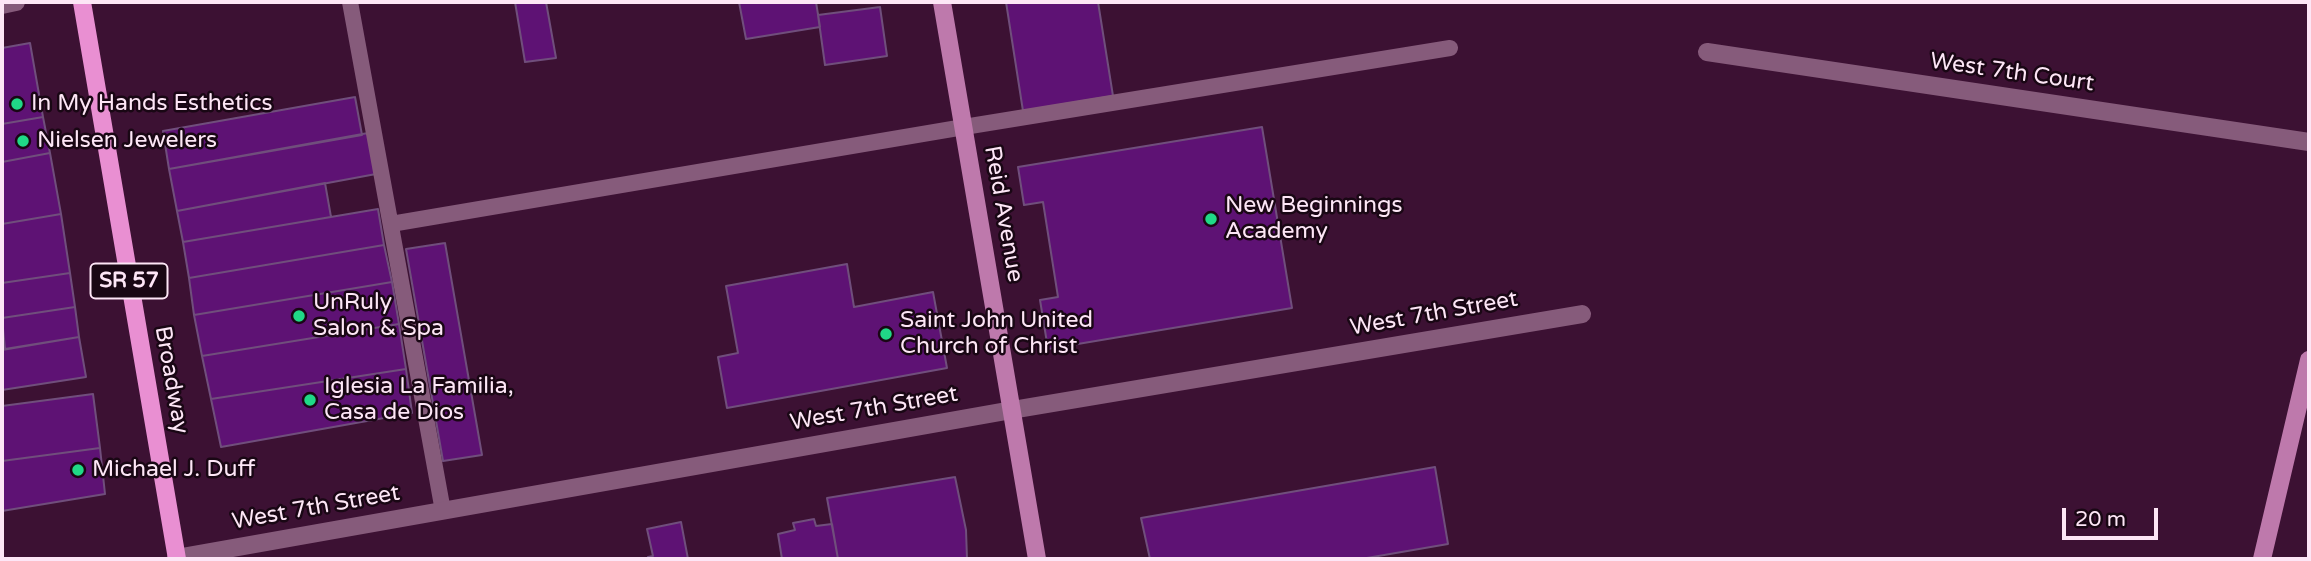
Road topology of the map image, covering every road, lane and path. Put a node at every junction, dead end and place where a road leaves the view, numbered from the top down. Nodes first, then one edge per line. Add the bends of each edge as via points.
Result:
1 (16, 2) edge
2 (82, 2) edge
3 (350, 2) edge
4 (942, 2) edge
5 (2, 5) edge
6 (1450, 48) dead end
7 (1707, 52) dead end
8 (964, 127) junction
9 (2309, 142) edge
10 (391, 225) junction
11 (1582, 314) dead end
12 (2309, 360) edge
13 (1012, 410) junction
14 (443, 511) junction
15 (176, 559) edge
16 (1037, 559) edge
17 (2262, 559) edge

1 - 5 street
2 - 15 main road, Broadway / SR 57
3 - 10 lane
4 - 8 street, Reid Avenue
6 - 8 lane
7 - 9 street, West 7th Court
8 - 10 lane
8 - 13 street, Reid Avenue
10 - 14 lane
11 - 13 street, West 7th Street
12 - 17 street
13 - 14 street, West 7th Street
13 - 16 street, Reid Avenue
14 - 15 street, West 7th Street

